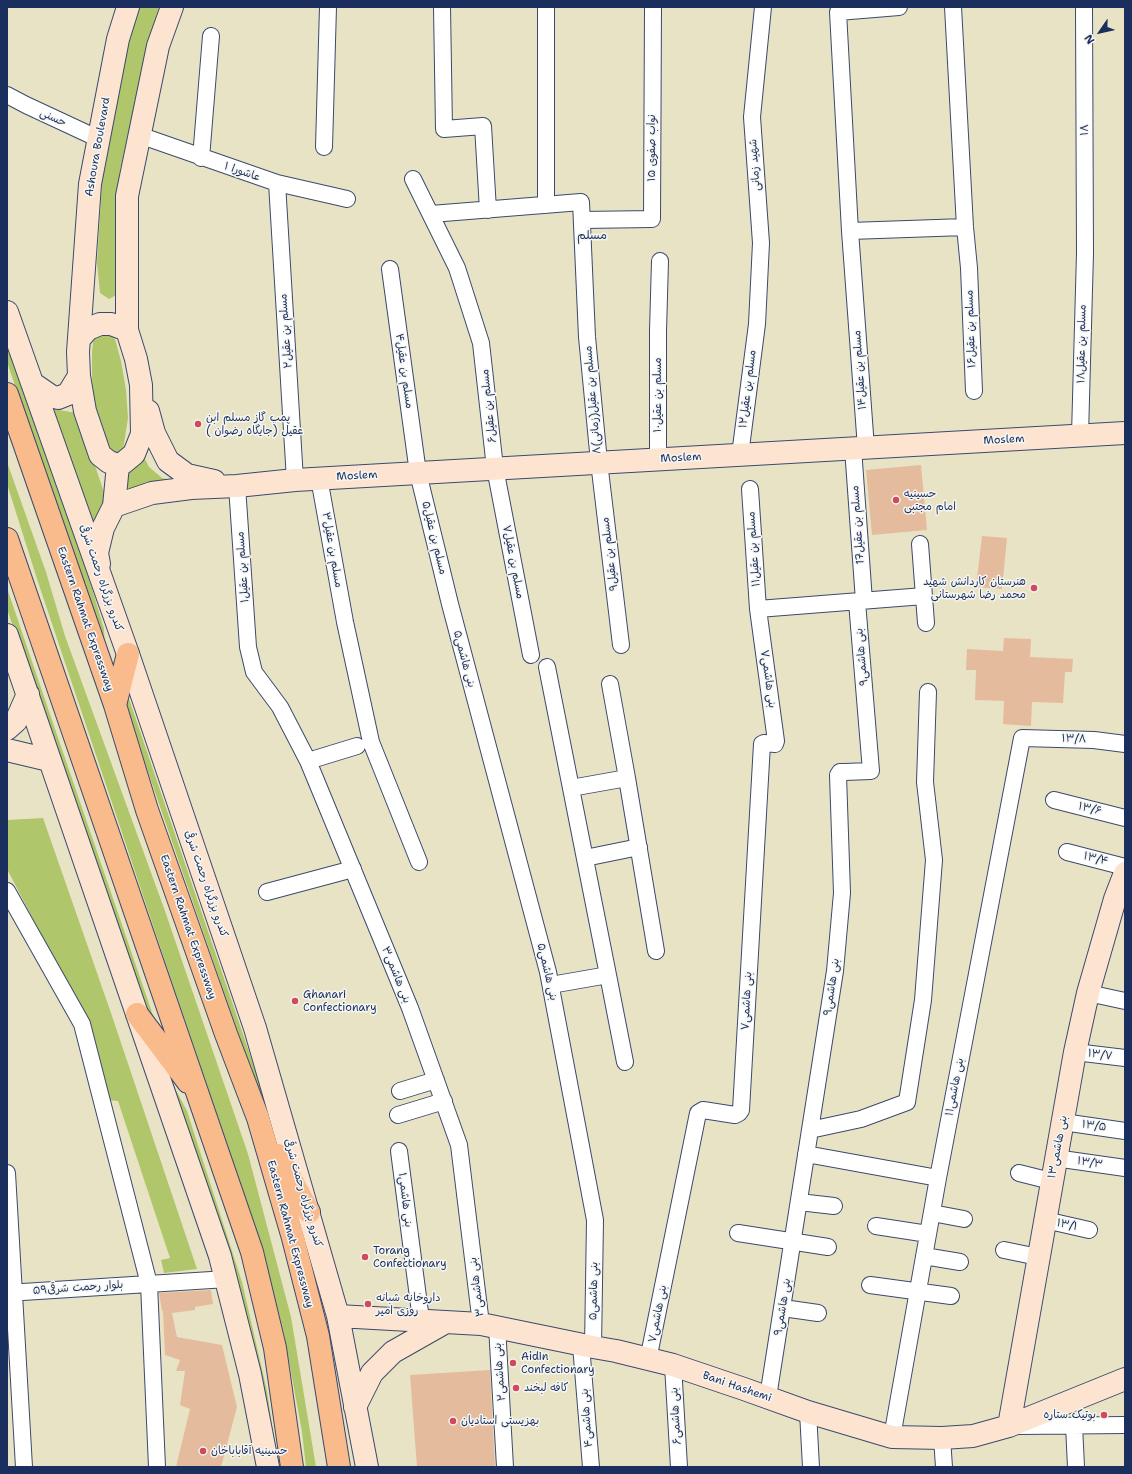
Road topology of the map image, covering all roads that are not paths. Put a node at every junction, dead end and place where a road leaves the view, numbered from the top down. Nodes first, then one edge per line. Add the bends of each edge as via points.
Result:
1 (128, 7) edge
2 (172, 7) edge
3 (328, 7) edge
4 (442, 7) edge
5 (546, 7) edge
6 (653, 7) edge
7 (763, 7) edge
8 (899, 7) edge
9 (953, 7) edge
10 (1084, 7) edge
11 (862, 9) edge
12 (211, 36) dead end
13 (7, 95) edge
14 (139, 135) junction
15 (99, 139) junction
16 (324, 147) dead end
17 (201, 158) junction
18 (413, 179) dead end
19 (277, 183) junction
20 (348, 199) dead end
21 (546, 205) junction
22 (488, 210) junction
23 (431, 214) junction
24 (582, 220) junction
25 (965, 226) junction
26 (850, 231) junction
27 (1084, 253) joint
28 (660, 261) dead end
29 (390, 269) dead end
30 (83, 289) junction
31 (128, 301) junction
32 (7, 312) edge
33 (757, 324) joint
34 (127, 330) junction
35 (80, 338) junction
36 (79, 376) junction
37 (32, 383) junction
38 (141, 385) junction
39 (974, 391) dead end
40 (7, 394) edge
41 (1125, 433) edge
42 (1080, 435) junction
43 (859, 448) junction
44 (740, 455) junction
45 (658, 459) junction
46 (599, 462) junction
47 (118, 464) junction
48 (495, 468) junction
49 (418, 473) junction
50 (319, 478) junction
51 (296, 480) junction
52 (237, 486) junction
53 (750, 489) dead end
54 (114, 506) junction
55 (7, 539) edge
56 (920, 544) dead end
57 (101, 581) junction
58 (924, 596) junction
59 (860, 601) junction
60 (450, 604) joint
61 (758, 609) junction
62 (926, 623) dead end
63 (7, 635) edge
64 (621, 645) dead end
65 (248, 647) joint
66 (128, 654) junction
67 (531, 655) dead end
68 (547, 667) dead end
69 (610, 684) dead end
70 (928, 692) dead end
71 (28, 694) junction
72 (115, 705) junction
73 (7, 729) edge
74 (1022, 738) joint
75 (1125, 744) edge
76 (357, 746) dead end
77 (7, 750) edge
78 (49, 760) junction
79 (308, 761) junction
80 (627, 778) junction
81 (571, 788) junction
82 (1054, 800) dead end
83 (1125, 818) edge
84 (639, 847) junction
85 (1067, 852) dead end
86 (585, 858) junction
87 (419, 862) dead end
88 (1125, 867) edge
89 (353, 869) junction
90 (1125, 873) edge
91 (7, 891) edge
92 (267, 892) dead end
93 (1120, 900) edge
94 (656, 951) dead end
95 (608, 975) junction
96 (551, 985) junction
97 (1088, 993) junction
98 (1125, 1001) edge
99 (137, 1014) junction
100 (1075, 1052) junction
101 (1125, 1058) edge
102 (626, 1062) dead end
103 (436, 1080) junction
104 (400, 1091) dead end
105 (200, 1098) junction
106 (444, 1102) junction
107 (398, 1115) dead end
108 (258, 1118) junction
109 (1063, 1122) junction
110 (810, 1130) junction
111 (1125, 1131) edge
112 (399, 1151) dead end
113 (806, 1154) junction
114 (1055, 1158) junction
115 (1125, 1168) edge
116 (7, 1173) edge
117 (1019, 1173) dead end
118 (938, 1178) junction
119 (1051, 1181) junction
120 (799, 1202) junction
121 (834, 1206) dead end
122 (309, 1212) junction
123 (932, 1213) junction
124 (964, 1219) dead end
125 (1044, 1220) junction
126 (876, 1226) dead end
127 (1089, 1230) dead end
128 (738, 1233) dead end
129 (928, 1234) junction
130 (793, 1242) junction
131 (828, 1247) dead end
132 (1004, 1250) dead end
133 (924, 1256) junction
134 (1038, 1257) junction
135 (960, 1262) dead end
136 (227, 1280) junction
137 (150, 1284) junction
138 (870, 1285) dead end
139 (917, 1292) junction
140 (10, 1293) edge
141 (950, 1296) dead end
142 (783, 1308) junction
143 (818, 1313) dead end
144 (338, 1316) junction
145 (421, 1320) junction
146 (446, 1322) junction
147 (489, 1325) junction
148 (587, 1346) junction
149 (648, 1360) junction
150 (674, 1365) junction
151 (1125, 1379) edge
152 (768, 1398) junction
153 (355, 1406) junction
154 (808, 1412) junction
155 (1125, 1425) edge
156 (1009, 1426) junction
157 (1074, 1426) junction
158 (892, 1437) junction
159 (942, 1438) junction
160 (291, 1465) edge
161 (24, 1467) edge
162 (157, 1467) edge
163 (268, 1467) edge
164 (339, 1467) edge
165 (367, 1467) edge
166 (505, 1467) edge
167 (591, 1467) edge
168 (679, 1467) edge
169 (811, 1467) edge
170 (944, 1467) edge
171 (1076, 1467) edge

1 - 15 street, Ashoura Boulevard via 118,39
2 - 14 street via 158,46
3 - 16 street
4 - 22 street via 444,129 483,126
5 - 21 street
6 - 24 street, نواب صفوی ۱۵ via 652,219
7 - 33 street, شهید زمانی via 752,117 761,242
8 - 11 street
9 - 25 street, مسلم بن عقیل۱۶
10 - 27 street, ۱۸
11 - 26 street, مسلم بن عقیل۱۴ via 838,12
12 - 17 street
13 - 15 street, حسنی
14 - 17 street, عاشورا ۱
14 - 31 street via 127,196
15 - 30 street, Ashoura Boulevard via 90,184
17 - 19 street, عاشورا ۱
18 - 23 street, مسلم بن عقیل۶
19 - 20 street, عاشورا ۱
19 - 51 street, مسلم بن عقیل۲
21 - 22 street
21 - 24 street, ۸مسلم بن عقیل(زمانی) via 581,202
22 - 23 street
23 - 48 street, مسلم بن عقیل۶ via 457,268 481,343
24 - 46 street, ۸مسلم بن عقیل(زمانی) via 587,337
25 - 26 street
25 - 39 street, مسلم بن عقیل۱۶
26 - 43 street, مسلم بن عقیل۱۴ via 855,293
27 - 42 street, مسلم بن عقیل۱۸
28 - 45 street, مسلم بن عقیل۱۰
29 - 49 street, مسلم بن عقیل۴
30 - 31 street via 92,304 101,309 113,308
30 - 35 street, Ashoura Boulevard
31 - 34 street
32 - 37 street, کندرو بزرگراه رحمت شرقی
33 - 44 street, مسلم بن عقیل۱۲
34 - 35 street via 111,324 100,324 88,329
34 - 38 street
35 - 36 street, Ashoura Boulevard
36 - 37 street via 68,394 58,398
36 - 47 street, Ashoura Boulevard via 85,411 100,455 109,462
37 - 57 street, کندرو بزرگراه رحمت شرقی
38 - 47 street via 142,434 134,454
38 - 52 street via 154,433 168,461 188,475
40 - 72 highway, Eastern Rahmat Expressway
41 - 42 street, Moslem
42 - 43 street, Moslem
43 - 44 street, Moslem
43 - 59 street, مسلم بن عقیل17
44 - 45 street, Moslem
45 - 46 street, Moslem
46 - 48 street, Moslem
46 - 64 street, مسلم بن عقیل۹
47 - 54 street
48 - 49 street, Moslem
48 - 67 street, مسلم بن عقیل۷
49 - 50 street, Moslem
49 - 60 street, مسلم بن عقیل۵
50 - 51 street, Moslem
50 - 87 street, مسلم بن عقیل۳ via 345,622 371,742
51 - 52 street, Moslem
52 - 54 street, Moslem via 152,493
52 - 65 street, مسلم بن عقیل۱
53 - 61 street, مسلم بن عقیل۱۱
54 - 57 street via 103,528 97,553
55 - 105 highway
56 - 58 street
57 - 66 street, کندرو بزرگراه رحمت شرقی
58 - 59 street
58 - 62 street
59 - 61 street
59 - 110 street, بنی هاشمی۹ via 871,770 840,772 838,775 841,901 835,971
60 - 96 street, بنی هاشمی۵
61 - 149 street, بنی هاشمی۷ via 776,742 762,744 741,1110 735,1115 703,1110 698,1114
63 - 71 street
65 - 79 street, بنی هاشمی۳ via 254,672 280,707
66 - 72 highway
66 - 122 street, کندرو بزرگراه رحمت شرقی via 255,1028
68 - 81 street
69 - 80 street
70 - 110 street via 925,782 934,860 923,1000 907,1102 861,1120
71 - 73 street via 16,721
71 - 78 street
72 - 108 highway, Eastern Rahmat Expressway via 148,810
74 - 75 street, ۱۳/۸ via 1094,740
74 - 118 street, بنی هاشمی۱۱
76 - 79 street
77 - 78 street
78 - 99 street
79 - 89 street, بنی هاشمی۳
80 - 81 street
80 - 84 street
81 - 86 street
82 - 83 street, ۱۳/۶
84 - 86 street
84 - 94 street
85 - 88 street, ۱۳/۴
86 - 95 street
89 - 92 street
89 - 103 street, بنی هاشمی۳ via 410,1008
90 - 93 street, بنی هاشمی۱۳
91 - 137 street via 82,1024
93 - 97 street, بنی هاشمی۱۳
95 - 96 street
95 - 102 street
96 - 148 street, بنی هاشمی۵ via 595,1220
97 - 98 street
97 - 100 street, بنی هاشمی۱۳
99 - 105 highway
99 - 136 street
100 - 101 street, ۱۳/۷
100 - 109 street, بنی هاشمی۱۳
103 - 104 street
103 - 106 street, بنی هاشمی۳
105 - 160 highway via 252,1252 275,1348
106 - 107 street
106 - 147 street, بنی هاشمی۳ via 459,1145
108 - 122 highway
108 - 164 highway, Eastern Rahmat Expressway via 318,1336
109 - 111 street, ۱۳/۵
109 - 114 street, بنی هاشمی۱۳
110 - 113 street, بنی هاشمی۹
112 - 145 street, بنی هاشمی۱
113 - 118 street
113 - 120 street, بنی هاشمی۹
114 - 115 street, ۱۳/۳
114 - 119 street, بنی هاشمی۱۳
116 - 140 street
117 - 119 street
118 - 123 street, بنی هاشمی۱۱
119 - 125 street, بنی هاشمی۱۳
120 - 121 street
120 - 130 street, بنی هاشمی۹
122 - 144 street, کندرو بزرگراه رحمت شرقی
123 - 124 street
123 - 129 street, بنی هاشمی۱۱
125 - 127 street, ۱۳/۱
125 - 134 street, بنی هاشمی۱۳
126 - 129 street
128 - 130 street
129 - 133 street, بنی هاشمی۱۱
130 - 131 street
130 - 142 street, بنی هاشمی۹
132 - 134 street
133 - 135 street
133 - 139 street, بنی هاشمی۱۱
134 - 156 street, بنی هاشمی۱۳
136 - 137 street, ۵۹بلوار رحمت شرقی
136 - 163 street via 250,1374
137 - 140 street, ۵۹بلوار رحمت شرقی
137 - 162 street
138 - 139 street
139 - 141 street
139 - 158 street, بنی هاشمی۱۱
140 - 161 street
142 - 143 street
142 - 152 street, بنی هاشمی۹
144 - 145 street, Bani Hashemi
144 - 153 street, کندرو بزرگراه رحمت شرقی
145 - 146 street, Bani Hashemi
146 - 147 street, Bani Hashemi
146 - 153 street via 393,1352 372,1373
147 - 148 street, Bani Hashemi
147 - 166 street, ۲بنی هاشمی
148 - 149 street, Bani Hashemi
148 - 167 street, ۴بنی هاشمی
149 - 150 street, Bani Hashemi
150 - 152 street, Bani Hashemi
150 - 168 street, ۶بنی هاشمی
151 - 156 street, Bani Hashemi
152 - 154 street, Bani Hashemi
153 - 165 street, کندرو بزرگراه رحمت شرقی
154 - 158 street, Bani Hashemi
154 - 169 street
155 - 157 street
156 - 157 street
156 - 159 street, Bani Hashemi via 973,1436
157 - 171 street
158 - 159 street, Bani Hashemi
159 - 170 street

